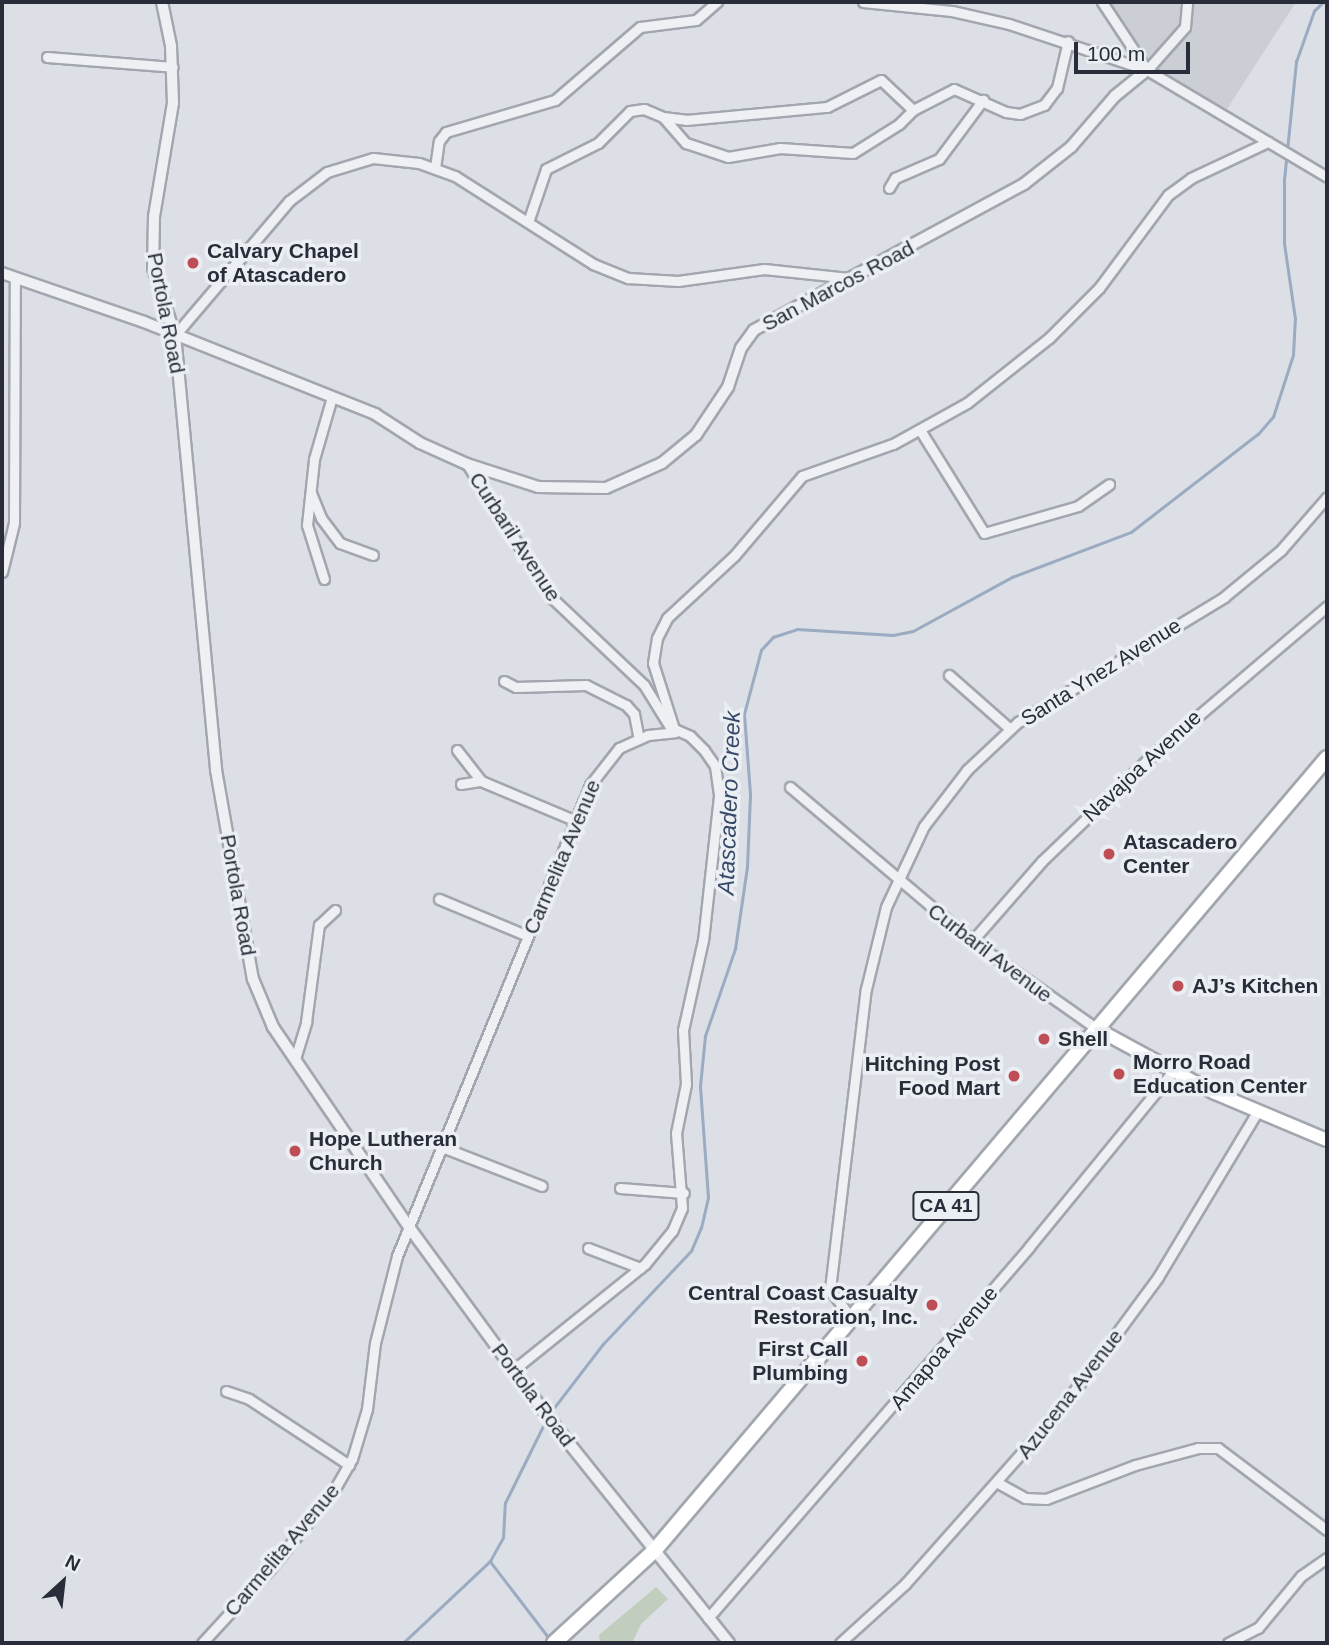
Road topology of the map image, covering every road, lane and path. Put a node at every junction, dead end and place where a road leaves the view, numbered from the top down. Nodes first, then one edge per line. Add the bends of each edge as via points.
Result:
1 (162, 2) edge
2 (717, 2) edge
3 (863, 2) edge
4 (1102, 2) edge
5 (1187, 2) edge
6 (1068, 41) junction
7 (47, 57) dead end
8 (173, 67) junction
9 (1147, 70) junction
10 (983, 100) junction
11 (913, 110) junction
12 (663, 117) junction
13 (1268, 142) junction
14 (435, 168) junction
15 (1327, 177) edge
16 (889, 188) dead end
17 (528, 222) junction
18 (2, 273) edge
19 (15, 278) junction
20 (850, 278) junction
21 (175, 335) junction
22 (332, 397) junction
23 (920, 430) junction
24 (467, 464) junction
25 (1110, 484) dead end
26 (310, 492) junction
27 (1327, 497) edge
28 (373, 555) dead end
29 (2, 572) edge
30 (324, 579) dead end
31 (1327, 606) edge
32 (949, 675) dead end
33 (504, 681) dead end
34 (1010, 729) junction
35 (675, 732) junction
36 (639, 738) junction
37 (457, 750) dead end
38 (1327, 758) edge
39 (481, 781) junction
40 (461, 784) dead end
41 (790, 787) dead end
42 (576, 821) junction
43 (897, 879) junction
44 (439, 899) dead end
45 (335, 910) dead end
46 (528, 936) junction
47 (972, 941) junction
48 (1097, 1029) junction
49 (295, 1059) junction
50 (1172, 1072) junction
51 (1257, 1112) junction
52 (1327, 1140) edge
53 (442, 1147) junction
54 (541, 1186) dead end
55 (620, 1188) dead end
56 (684, 1193) junction
57 (409, 1227) junction
58 (588, 1248) dead end
59 (640, 1268) junction
60 (851, 1318) junction
61 (513, 1370) junction
62 (226, 1391) dead end
63 (349, 1465) junction
64 (998, 1483) junction
65 (1327, 1530) edge
66 (654, 1551) junction
67 (1327, 1558) edge
68 (708, 1618) junction
69 (202, 1643) edge
70 (554, 1643) edge
71 (729, 1643) edge
72 (840, 1643) edge
73 (1228, 1643) edge

1 - 8 street, Portola Road
2 - 14 street via 696,20 640,27 555,100 446,132 439,141
3 - 6 street via 952,11
4 - 9 street
5 - 9 street via 1185,27
6 - 9 street
6 - 10 street via 1057,88 1044,106 1020,114
7 - 8 street
8 - 21 street, Portola Road via 171,132 152,252 157,287
9 - 13 street
9 - 20 street, San Marcos Road via 1115,96 1071,147 1024,184
10 - 11 street via 954,89
10 - 16 street via 939,159 895,178
11 - 12 street via 881,80 827,107 686,120
11 - 12 street via 900,124 853,153 780,148 743,157 697,149 679,139
12 - 17 street via 644,109 630,111 598,143 552,164 541,176
13 - 15 street
13 - 23 street via 1176,188 1150,215 1131,249 1099,288 1049,338 967,403
14 - 17 street
14 - 21 street via 373,159 344,164 318,177 265,224
17 - 20 street via 593,264 640,280 678,281 755,269
18 - 19 street, San Marcos Road
19 - 21 street, San Marcos Road
19 - 29 street via 14,523
20 - 24 street, San Marcos Road via 754,330 741,348 728,387 696,435 674,455 624,484 556,489
21 - 22 street, San Marcos Road
21 - 49 street, Portola Road via 220,792 253,979 273,1027
22 - 24 street, San Marcos Road via 375,414 420,443
22 - 26 street
23 - 25 street via 984,533 1078,506
23 - 35 street via 877,451 802,476 734,556 667,618 657,638 653,663
24 - 35 street, Curbaril Avenue via 552,598 644,685
26 - 28 street via 321,518 340,543
26 - 30 street via 307,525
27 - 34 street, Santa Ynez Avenue via 1281,550 1224,597 1046,702
31 - 47 street, Navajoa Avenue via 1151,756 1042,861
32 - 34 street
33 - 36 street via 516,687 586,685 626,705 634,715
34 - 43 street, Santa Ynez Avenue via 944,797
35 - 36 street, Carmelita Avenue
35 - 56 street via 690,736 715,766 719,796 703,940 683,1030 686,1084 676,1132
36 - 42 street, Carmelita Avenue via 606,760
37 - 39 street
38 - 48 main road, CA 41 / CA 41
39 - 40 street
39 - 42 street
41 - 43 street, Curbaril Avenue
42 - 46 street, Carmelita Avenue
43 - 47 street, Curbaril Avenue
43 - 60 street, Santa Ynez Avenue via 876,940 866,989 830,1289
44 - 46 street
45 - 49 street via 319,925 306,1022
46 - 53 street, Carmelita Avenue
47 - 48 street, Curbaril Avenue
48 - 50 main road, Curbaril Avenue
48 - 60 main road, CA 41 / CA 41
49 - 57 street, Portola Road
50 - 51 main road, Curbaril Avenue
50 - 68 street, Amapoa Avenue via 1020,1258
51 - 52 main road, Curbaril Avenue
51 - 64 street, Azucena Avenue via 1130,1316
53 - 54 street
53 - 57 street, Carmelita Avenue
55 - 56 street
56 - 59 street via 672,1231
57 - 61 street, Portola Road
57 - 63 street, Carmelita Avenue via 384,1299 367,1409
58 - 59 street
59 - 61 street
60 - 66 main road, CA 41 / CA 41
61 - 66 street, Portola Road
62 - 63 street via 249,1399
63 - 69 street, Carmelita Avenue via 271,1568
64 - 65 street via 1025,1498 1046,1499 1135,1465 1198,1448 1218,1448
64 - 72 street, Azucena Avenue via 905,1584
66 - 68 street, Portola Road
66 - 70 main road, CA 41 / CA 41
67 - 73 street via 1301,1576 1258,1628
68 - 71 street, Portola Road

